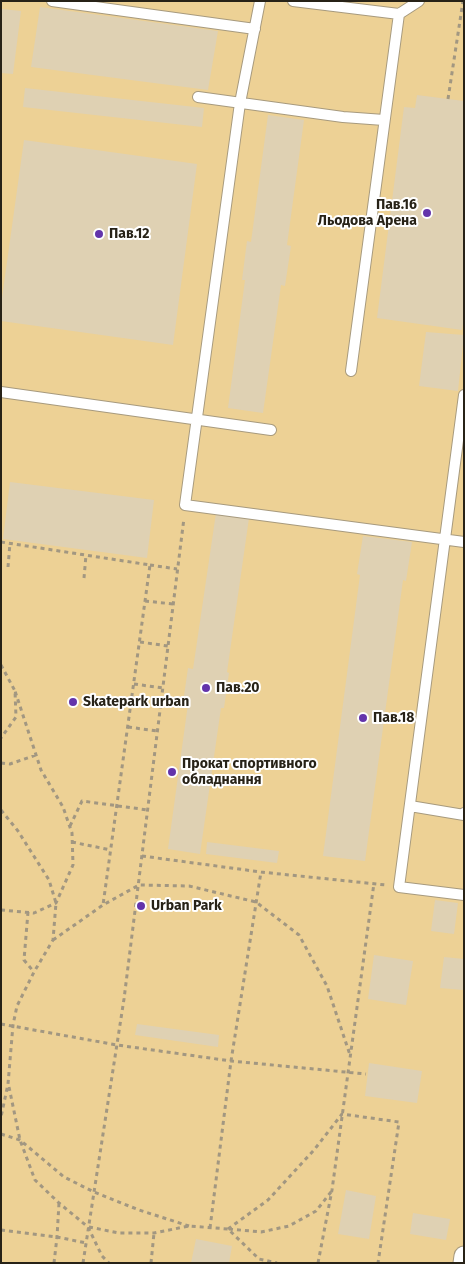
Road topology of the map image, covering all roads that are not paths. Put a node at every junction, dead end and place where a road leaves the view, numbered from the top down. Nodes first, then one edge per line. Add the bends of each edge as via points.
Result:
1 (52, 1) edge
2 (260, 1) edge
3 (293, 1) edge
4 (419, 1) edge
5 (399, 14) junction
6 (255, 28) junction
7 (198, 97) dead end
8 (240, 103) junction
9 (384, 120) junction
10 (351, 371) dead end
11 (1, 392) edge
12 (464, 395) edge
13 (197, 420) junction
14 (271, 430) dead end
15 (444, 540) junction
16 (464, 542) edge
17 (410, 806) junction
18 (464, 813) edge
19 (464, 895) edge
20 (464, 1256) edge
21 (462, 1263) edge

1 - 6 lane
2 - 6 lane
3 - 5 lane
4 - 5 lane
5 - 9 lane
6 - 8 lane
7 - 8 lane
8 - 9 lane
8 - 13 lane
9 - 10 lane
11 - 13 lane
12 - 15 lane
13 - 14 lane
13 - 15 lane via 185,505
15 - 16 lane
15 - 17 lane
17 - 18 lane
17 - 19 lane via 399,887
20 - 21 street

